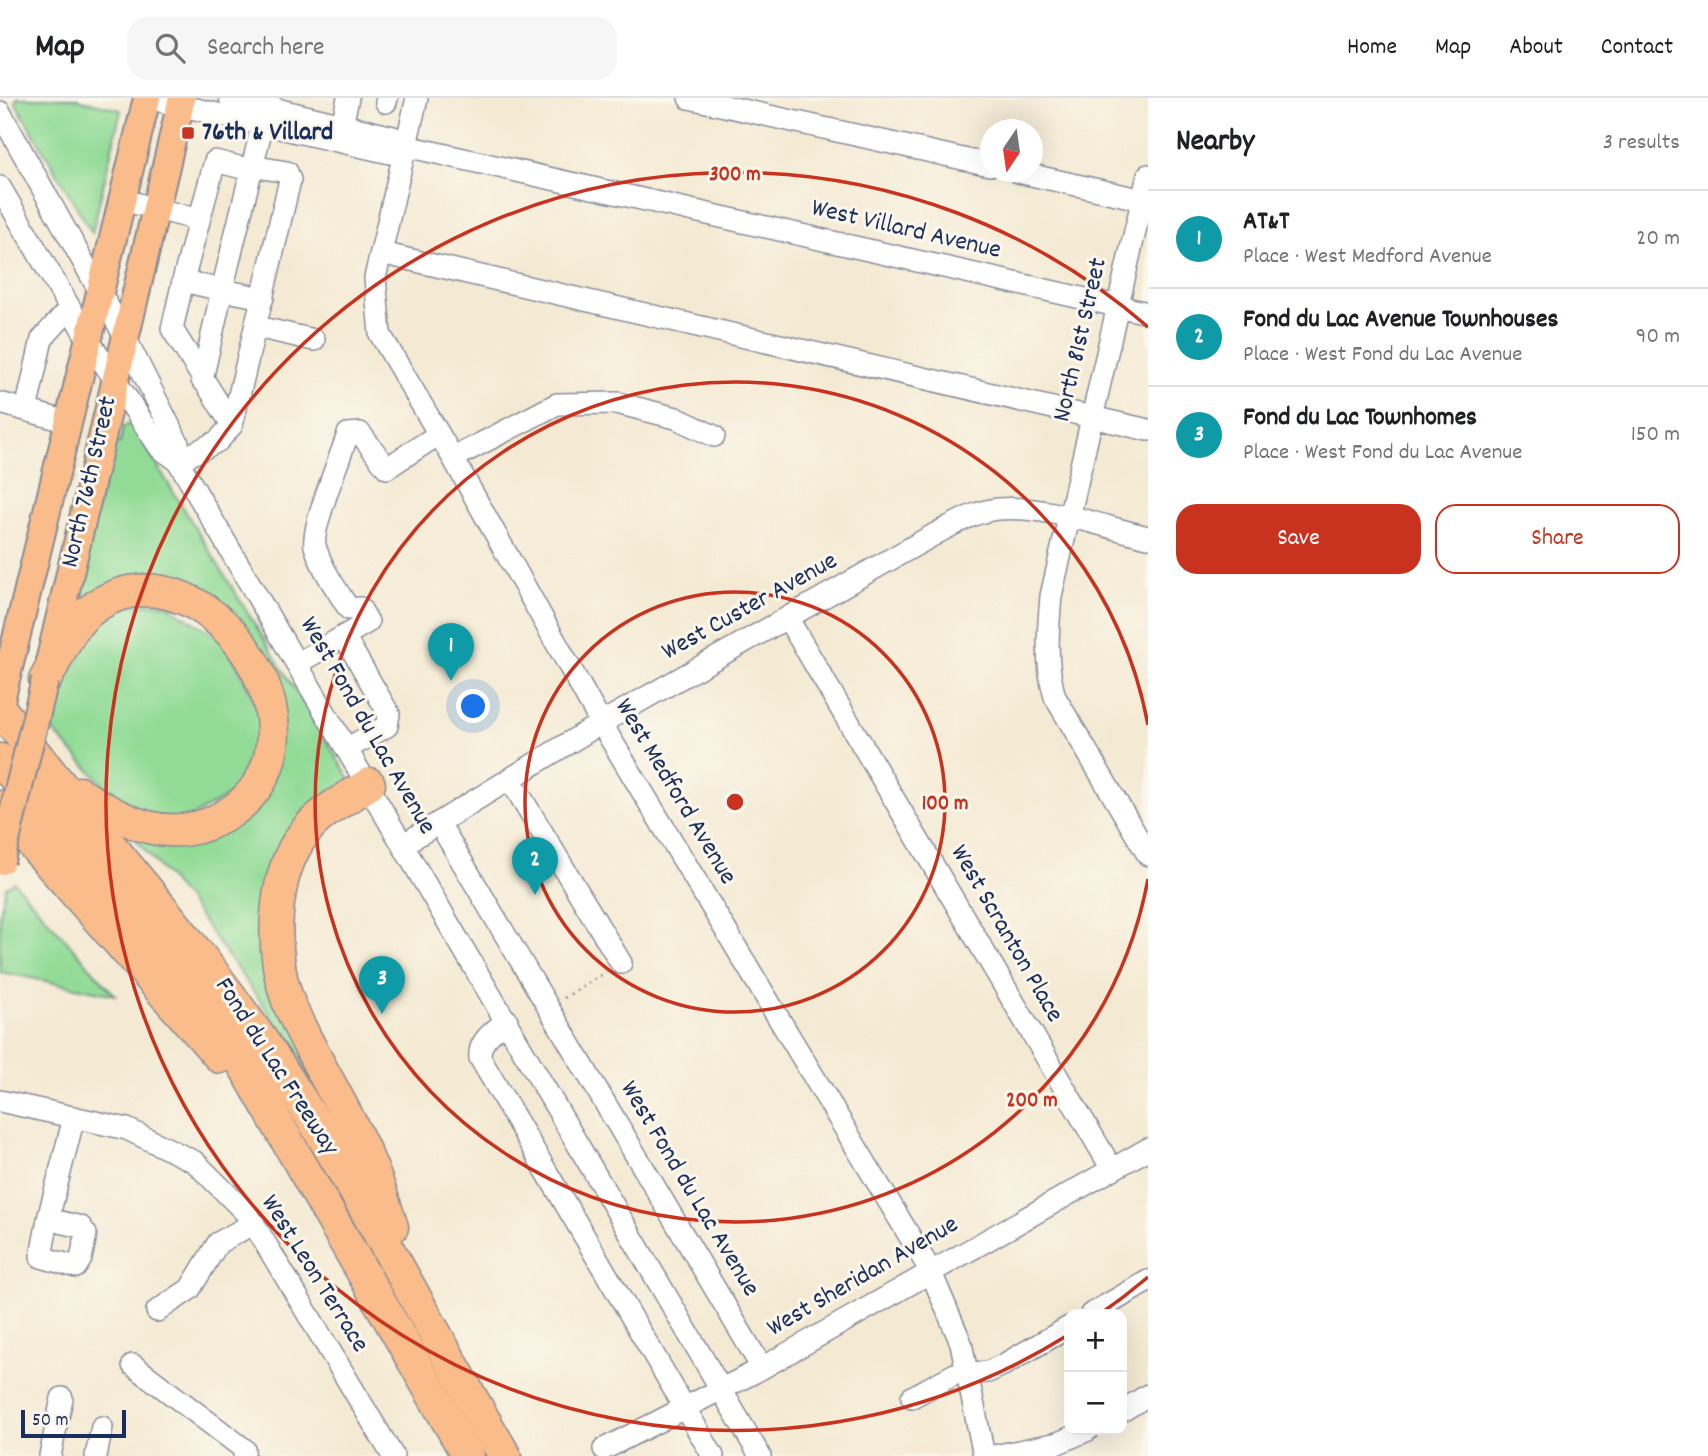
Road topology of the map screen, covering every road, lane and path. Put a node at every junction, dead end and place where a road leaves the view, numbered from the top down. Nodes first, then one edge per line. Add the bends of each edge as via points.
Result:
1 (147, 98) edge
2 (230, 98) edge
3 (348, 98) edge
4 (417, 98) edge
5 (688, 98) edge
6 (181, 102) edge
7 (265, 110) edge
8 (0, 112) edge
9 (342, 125) junction
10 (406, 146) junction
11 (980, 163) edge
12 (251, 168) junction
13 (1148, 175) edge
14 (1043, 178) edge
15 (0, 187) edge
16 (123, 200) junction
17 (1145, 200) edge
18 (156, 207) junction
19 (199, 220) junction
20 (381, 253) junction
21 (183, 281) junction
22 (222, 290) junction
23 (100, 295) junction
24 (264, 298) junction
25 (1118, 306) junction
26 (70, 308) junction
27 (1148, 313) edge
28 (257, 327) junction
29 (125, 337) junction
30 (314, 340) dead end
31 (89, 341) junction
32 (114, 379) junction
33 (202, 380) junction
34 (0, 403) edge
35 (26, 410) junction
36 (1092, 417) junction
37 (68, 422) junction
38 (232, 425) junction
39 (1148, 430) edge
40 (439, 434) junction
41 (714, 436) dead end
42 (453, 458) junction
43 (178, 461) junction
44 (1067, 518) junction
45 (1148, 537) edge
46 (788, 619) junction
47 (344, 636) junction
48 (298, 663) junction
49 (45, 680) junction
50 (0, 707) edge
51 (601, 723) junction
52 (348, 748) junction
53 (0, 760) edge
54 (48, 773) junction
55 (510, 779) junction
56 (369, 784) junction
57 (0, 807) edge
58 (439, 822) junction
59 (404, 844) junction
60 (1148, 855) edge
61 (1, 864) edge
62 (621, 963) joint
63 (558, 1001) dead end
64 (508, 1020) junction
65 (0, 1101) edge
66 (74, 1117) junction
67 (278, 1124) junction
68 (1148, 1149) edge
69 (1112, 1170) junction
70 (48, 1219) dead end
71 (254, 1223) junction
72 (930, 1270) junction
73 (1148, 1281) edge
74 (1100, 1309) edge
75 (157, 1311) dead end
76 (422, 1311) junction
77 (1064, 1330) edge
78 (133, 1365) dead end
79 (762, 1368) junction
80 (968, 1372) junction
81 (720, 1388) junction
82 (1148, 1395) edge
83 (912, 1397) dead end
84 (62, 1398) dead end
85 (685, 1406) junction
86 (1127, 1408) edge
87 (102, 1427) dead end
88 (1081, 1435) edge
89 (604, 1449) dead end
90 (1060, 1450) edge
91 (50, 1456) edge
92 (96, 1456) edge
93 (244, 1456) edge
94 (393, 1456) edge
95 (468, 1456) edge
96 (505, 1456) edge
97 (713, 1456) edge
98 (760, 1456) edge
99 (984, 1456) edge
100 (994, 1456) edge

1 - 6 street, West Villard Avenue
1 - 16 main road, North 76th Street
2 - 7 street, West Villard Avenue
3 - 9 street
4 - 10 street, West Medford Avenue
5 - 11 street
6 - 7 street, West Villard Avenue
6 - 18 main road, North 76th Street
7 - 9 street, West Villard Avenue
7 - 10 street, West Villard Avenue via 390,153
7 - 12 street
8 - 23 street, West Fond du Lac Avenue
9 - 10 street, West Villard Avenue via 393,137
10 - 20 street, West Medford Avenue
10 - 25 street, West Villard Avenue
12 - 19 street via 215,161
12 - 22 street
12 - 24 street via 287,172 290,180
13 - 17 street, North 81st Street
14 - 17 street
15 - 26 street, West Fond du Lac Avenue
16 - 18 street
16 - 23 main road, North 76th Street
17 - 25 street, North 81st Street
18 - 19 street
18 - 29 main road, North 76th Street
19 - 21 street
20 - 36 street
20 - 40 street, West Medford Avenue via 375,278 380,334
21 - 22 street
21 - 33 street via 172,329
22 - 24 street
22 - 33 street
23 - 29 street, West Fond du Lac Avenue
23 - 31 main road, North 76th Street
24 - 28 street
25 - 27 street, West Villard Avenue
25 - 36 street, North 81st Street
26 - 31 street, West Fond du Lac Avenue
26 - 35 street via 41,339
28 - 30 street
28 - 38 street
29 - 32 main road, North 76th Street
29 - 43 street, West Fond du Lac Avenue via 178,443
31 - 32 street, West Fond du Lac Avenue
31 - 37 main road, North 76th Street
32 - 43 street, West Fond du Lac Avenue via 160,448
32 - 49 main road, North 76th Street
33 - 38 street
34 - 35 street
35 - 37 street
36 - 39 street
36 - 44 street, North 81st Street
37 - 50 main road, North 76th Street
38 - 43 street via 218,440
40 - 42 street, West Medford Avenue
40 - 47 street via 387,468 360,433 348,434 314,543 328,577 349,609 360,608 369,622
41 - 42 street via 676,418 617,403 557,404
42 - 51 street, West Medford Avenue
43 - 48 street, West Fond du Lac Avenue
44 - 45 street, West Custer Avenue
44 - 46 street, West Custer Avenue via 998,509 974,515
44 - 60 street, North 81st Street via 1051,596 1049,679 1055,697
46 - 51 street, West Custer Avenue
46 - 69 street, West Scranton Place
47 - 48 street
47 - 52 street via 389,713 387,726
48 - 52 street, West Fond du Lac Avenue
49 - 54 highway via 85,614 135,592 177,596 217,618 240,643 273,708 274,737 259,783 242,803 206,825 182,831 159,831 131,823
49 - 61 main road, North 76th Street, bridge
50 - 54 highway, Fond du Lac Freeway
51 - 55 street, West Custer Avenue
51 - 72 street, West Medford Avenue
52 - 56 street, West Fond du Lac Avenue
53 - 67 highway, Fond du Lac Freeway via 105,881 223,1029
54 - 76 highway, Fond du Lac Freeway via 205,961 276,1062 337,1159
55 - 58 street, West Custer Avenue
55 - 62 street
56 - 59 street, West Fond du Lac Avenue
56 - 76 highway via 318,818 296,847 279,902 280,969 290,1004 369,1163
57 - 67 highway
58 - 59 street, West Custer Avenue
58 - 79 street, West Fond du Lac Avenue
59 - 64 street, West Fond du Lac Avenue
62 - 63 path
64 - 81 street, West Fond du Lac Avenue
64 - 85 street via 483,1041 480,1058
65 - 66 street, West Leon Terrace
66 - 70 street
66 - 71 street, West Leon Terrace via 127,1129 195,1162
67 - 95 highway, Fond du Lac Freeway
68 - 69 street, West Sheridan Avenue
69 - 72 street, West Sheridan Avenue
71 - 75 street via 218,1243 190,1289
71 - 94 street, West Leon Terrace
72 - 79 street, West Sheridan Avenue
72 - 80 street, West Medford Avenue via 961,1343
73 - 74 street
76 - 96 highway, Fond du Lac Freeway
77 - 80 street via 988,1372
78 - 93 street via 244,1449
79 - 81 street, West Sheridan Avenue
80 - 83 street
80 - 99 street, West Medford Avenue
81 - 85 street, West Sheridan Avenue
81 - 98 street, West Fond du Lac Avenue
82 - 86 street
84 - 91 street
85 - 89 street, West Sheridan Avenue
85 - 97 street
87 - 92 street
88 - 90 street
90 - 100 street

